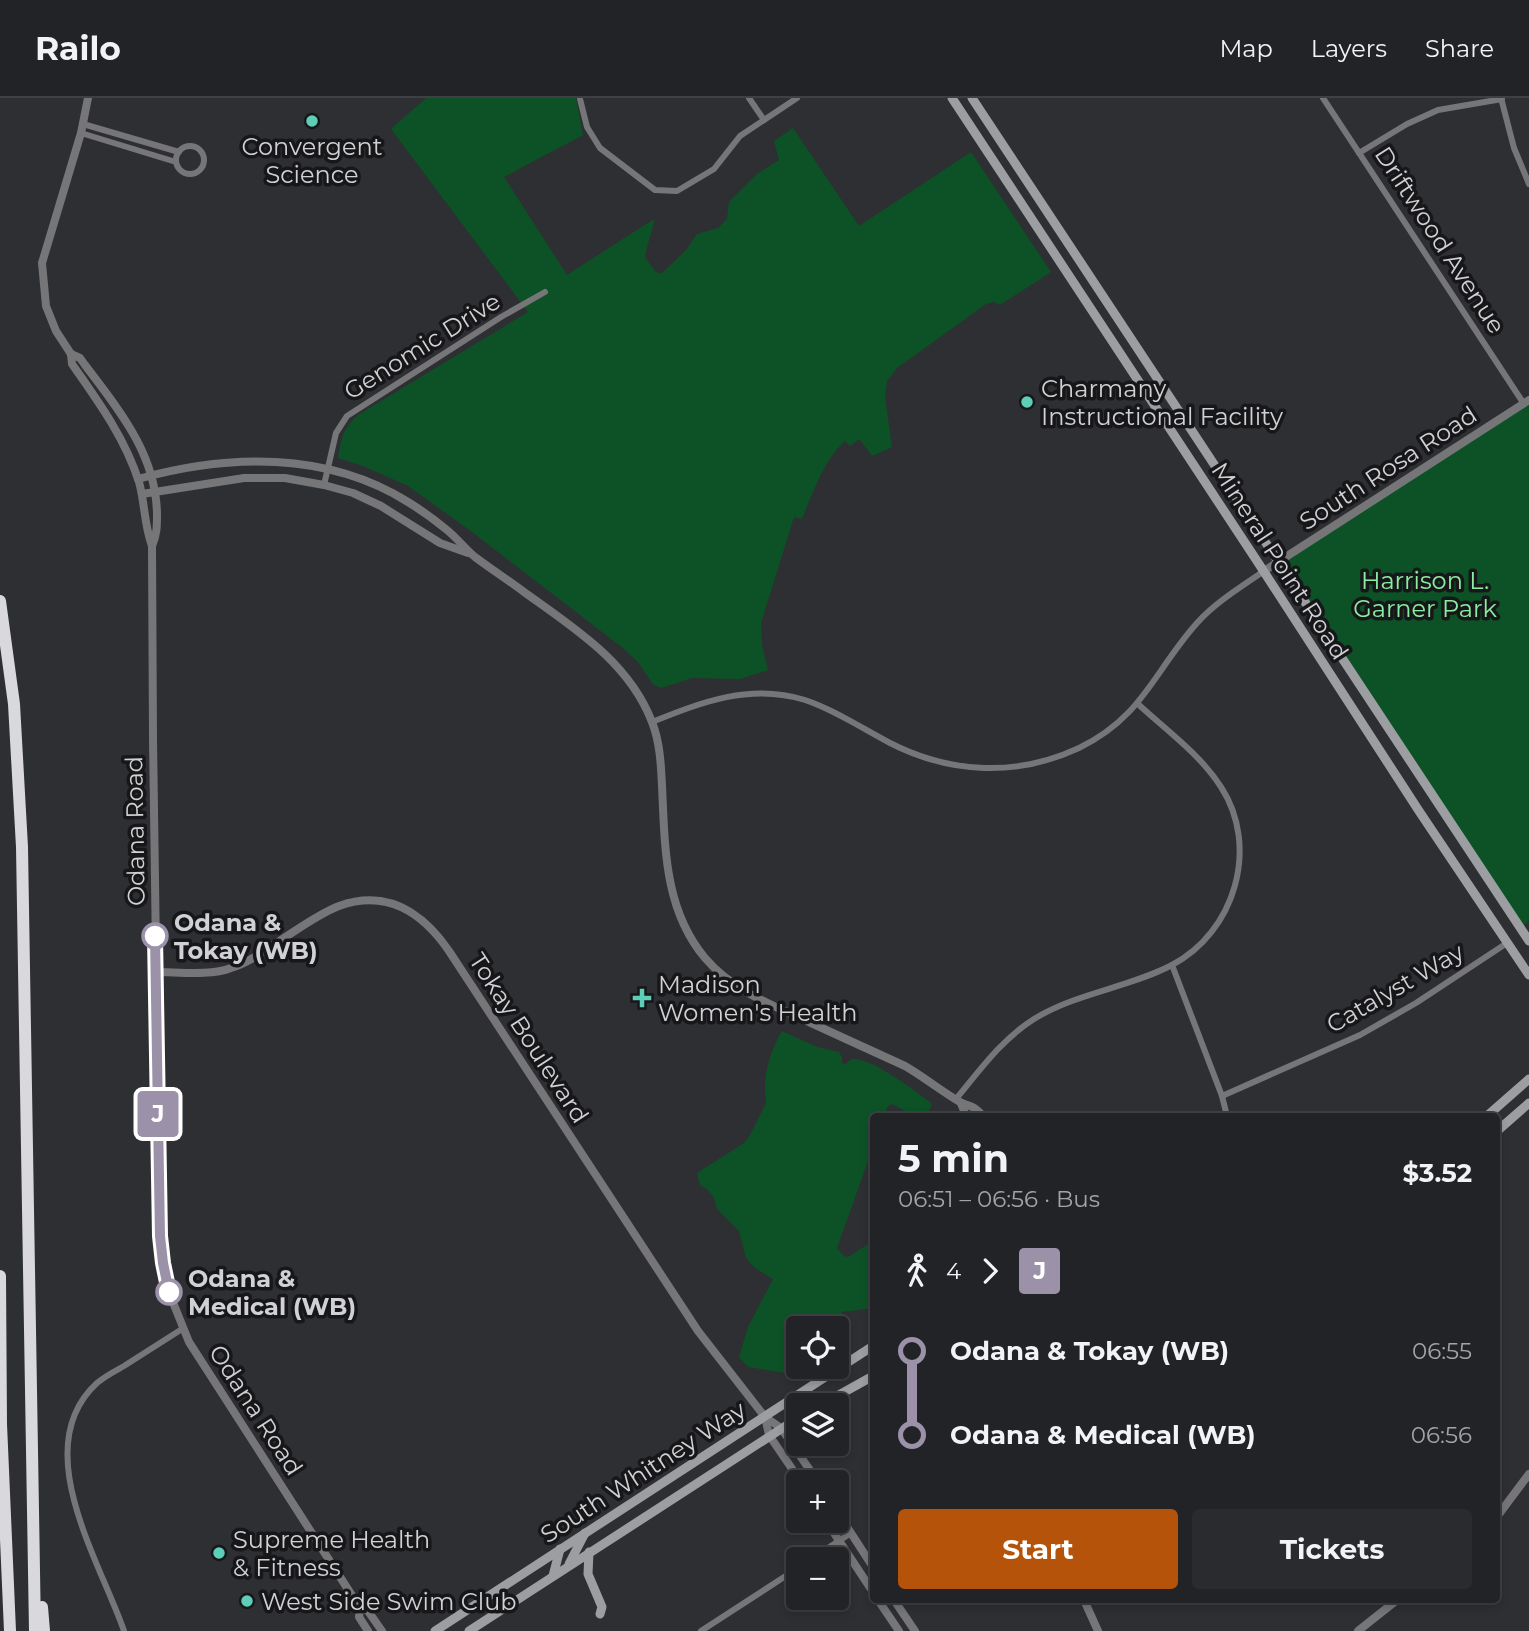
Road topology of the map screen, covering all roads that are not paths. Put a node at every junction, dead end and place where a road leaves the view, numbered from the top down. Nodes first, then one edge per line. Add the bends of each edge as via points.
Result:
1 (88, 98) edge
2 (581, 98) edge
3 (749, 98) edge
4 (797, 98) edge
5 (952, 98) edge
6 (972, 98) edge
7 (1323, 98) edge
8 (1502, 99) edge
9 (764, 120) junction
10 (83, 124) junction
11 (80, 133) junction
12 (179, 152) junction
13 (1359, 153) junction
14 (176, 162) junction
15 (1529, 184) edge
16 (545, 292) dead end
17 (71, 354) junction
18 (1526, 402) edge
19 (327, 468) junction
20 (151, 476) junction
21 (138, 479) junction
22 (324, 485) junction
23 (156, 492) junction
24 (142, 494) junction
25 (152, 546) junction
26 (474, 556) junction
27 (1279, 561) junction
28 (1264, 571) junction
29 (0, 601) edge
30 (1138, 704) junction
31 (652, 722) junction
32 (1529, 941) edge
33 (1507, 943) junction
34 (1172, 965) junction
35 (156, 972) junction
36 (1529, 975) edge
37 (1529, 1079) edge
38 (1222, 1096) junction
39 (959, 1101) junction
40 (1529, 1103) edge
41 (965, 1113) edge
42 (981, 1113) edge
43 (1226, 1113) edge
44 (1490, 1113) edge
45 (1500, 1128) edge
46 (0, 1276) edge
47 (182, 1329) junction
48 (870, 1348) edge
49 (870, 1378) edge
50 (843, 1393) edge
51 (765, 1416) junction
52 (2, 1424) edge
53 (786, 1425) edge
54 (781, 1428) junction
55 (31, 1434) junction
56 (769, 1435) junction
57 (793, 1470) edge
58 (810, 1470) edge
59 (0, 1473) edge
60 (1529, 1474) edge
61 (1500, 1513) edge
62 (849, 1530) edge
63 (585, 1533) junction
64 (834, 1533) edge
65 (851, 1533) junction
66 (839, 1541) junction
67 (830, 1547) edge
68 (560, 1549) junction
69 (590, 1552) junction
70 (870, 1562) edge
71 (569, 1566) junction
72 (553, 1576) junction
73 (786, 1576) edge
74 (870, 1588) edge
75 (880, 1603) edge
76 (896, 1603) edge
77 (1085, 1603) edge
78 (1393, 1603) edge
79 (360, 1608) junction
80 (600, 1614) dead end
81 (10, 1631) edge
82 (35, 1631) edge
83 (44, 1631) edge
84 (124, 1631) edge
85 (368, 1631) edge
86 (382, 1631) edge
87 (435, 1631) edge
88 (469, 1631) edge
89 (701, 1631) edge
90 (899, 1631) edge
91 (915, 1631) edge
92 (1098, 1631) edge
93 (1358, 1631) edge

1 - 10 street, Odana Road
2 - 9 street via 582,115 600,148 655,190 677,191 714,169 740,136
3 - 9 street
4 - 9 street
5 - 28 main road, Mineral Point Road
6 - 27 main road, Mineral Point Road
7 - 13 street, Driftwood Avenue
8 - 13 street via 1427,114
8 - 15 street via 1511,141
10 - 11 street, Odana Road
10 - 12 street
11 - 14 street
11 - 17 street, Odana Road via 42,263 46,306
12 - 14 street
12 - 14 street via 189,146 198,148 204,164 190,174
13 - 18 street, Driftwood Avenue
16 - 19 street, Genomic Drive via 347,416 336,433
17 - 20 street, Odana Road via 80,358 124,416
17 - 21 street, Odana Road via 72,364 123,442
18 - 27 street, South Rosa Road
19 - 20 street via 260,461
19 - 22 street, Genomic Drive
19 - 26 street via 405,500
20 - 21 street
20 - 23 street, Odana Road
21 - 24 street, Odana Road
22 - 23 street via 263,477
22 - 26 street via 381,506 440,542
23 - 24 street
23 - 25 street, Odana Road via 157,535
24 - 25 street, Odana Road
25 - 35 street, Odana Road
26 - 31 street via 606,654 636,690
27 - 28 street, South Rosa Road
27 - 32 main road, Mineral Point Road
28 - 30 street, South Rosa Road via 1204,615
28 - 33 main road, Mineral Point Road
29 - 55 highway via 15,718 22,847
30 - 31 street, South Rosa Road via 1107,731 1079,747 1039,763 1004,768 965,767 929,759 805,700 780,696 727,696
30 - 34 street via 1214,777 1233,810 1238,833 1238,873 1225,913 1207,939
31 - 39 street via 661,768 673,899 686,930 705,957 742,989 905,1066
33 - 36 main road, Mineral Point Road
33 - 38 street, Catalyst Way via 1360,1035
34 - 38 street
34 - 39 street via 1063,1004 1035,1019 1003,1044
35 - 47 street, Odana Road via 161,1243 170,1295
35 - 51 street, Tokay Boulevard via 230,969 339,906 367,900 394,904 416,914 449,951 698,1331
37 - 44 main road
38 - 43 street
39 - 41 street
39 - 42 street via 974,1105
40 - 45 main road
46 - 52 highway
47 - 79 street, Odana Road
47 - 84 street via 98,1382 71,1421 68,1467 77,1511
48 - 51 main road, South Whitney Way
49 - 50 main road
51 - 54 street, Tokay Boulevard
51 - 56 street, Tokay Boulevard
51 - 63 main road, South Whitney Way
52 - 59 highway
52 - 81 highway
53 - 54 main road, South Whitney Way
54 - 56 main road, South Whitney Way
54 - 58 street, Tokay Boulevard
55 - 82 highway
55 - 83 highway
56 - 57 street, Tokay Boulevard
56 - 69 main road, South Whitney Way
60 - 61 street
62 - 65 street
63 - 68 main road, South Whitney Way
63 - 71 main road
64 - 66 street
65 - 66 street
65 - 70 street
66 - 67 street
66 - 74 street
68 - 72 main road
68 - 87 main road, South Whitney Way
69 - 71 main road, South Whitney Way
69 - 80 main road via 588,1574 602,1606
71 - 72 main road, South Whitney Way
72 - 88 main road, South Whitney Way
73 - 89 street
75 - 90 street
76 - 91 street
77 - 92 street
78 - 93 street
79 - 85 street, Odana Road via 359,1618
79 - 86 street, Odana Road via 369,1611

